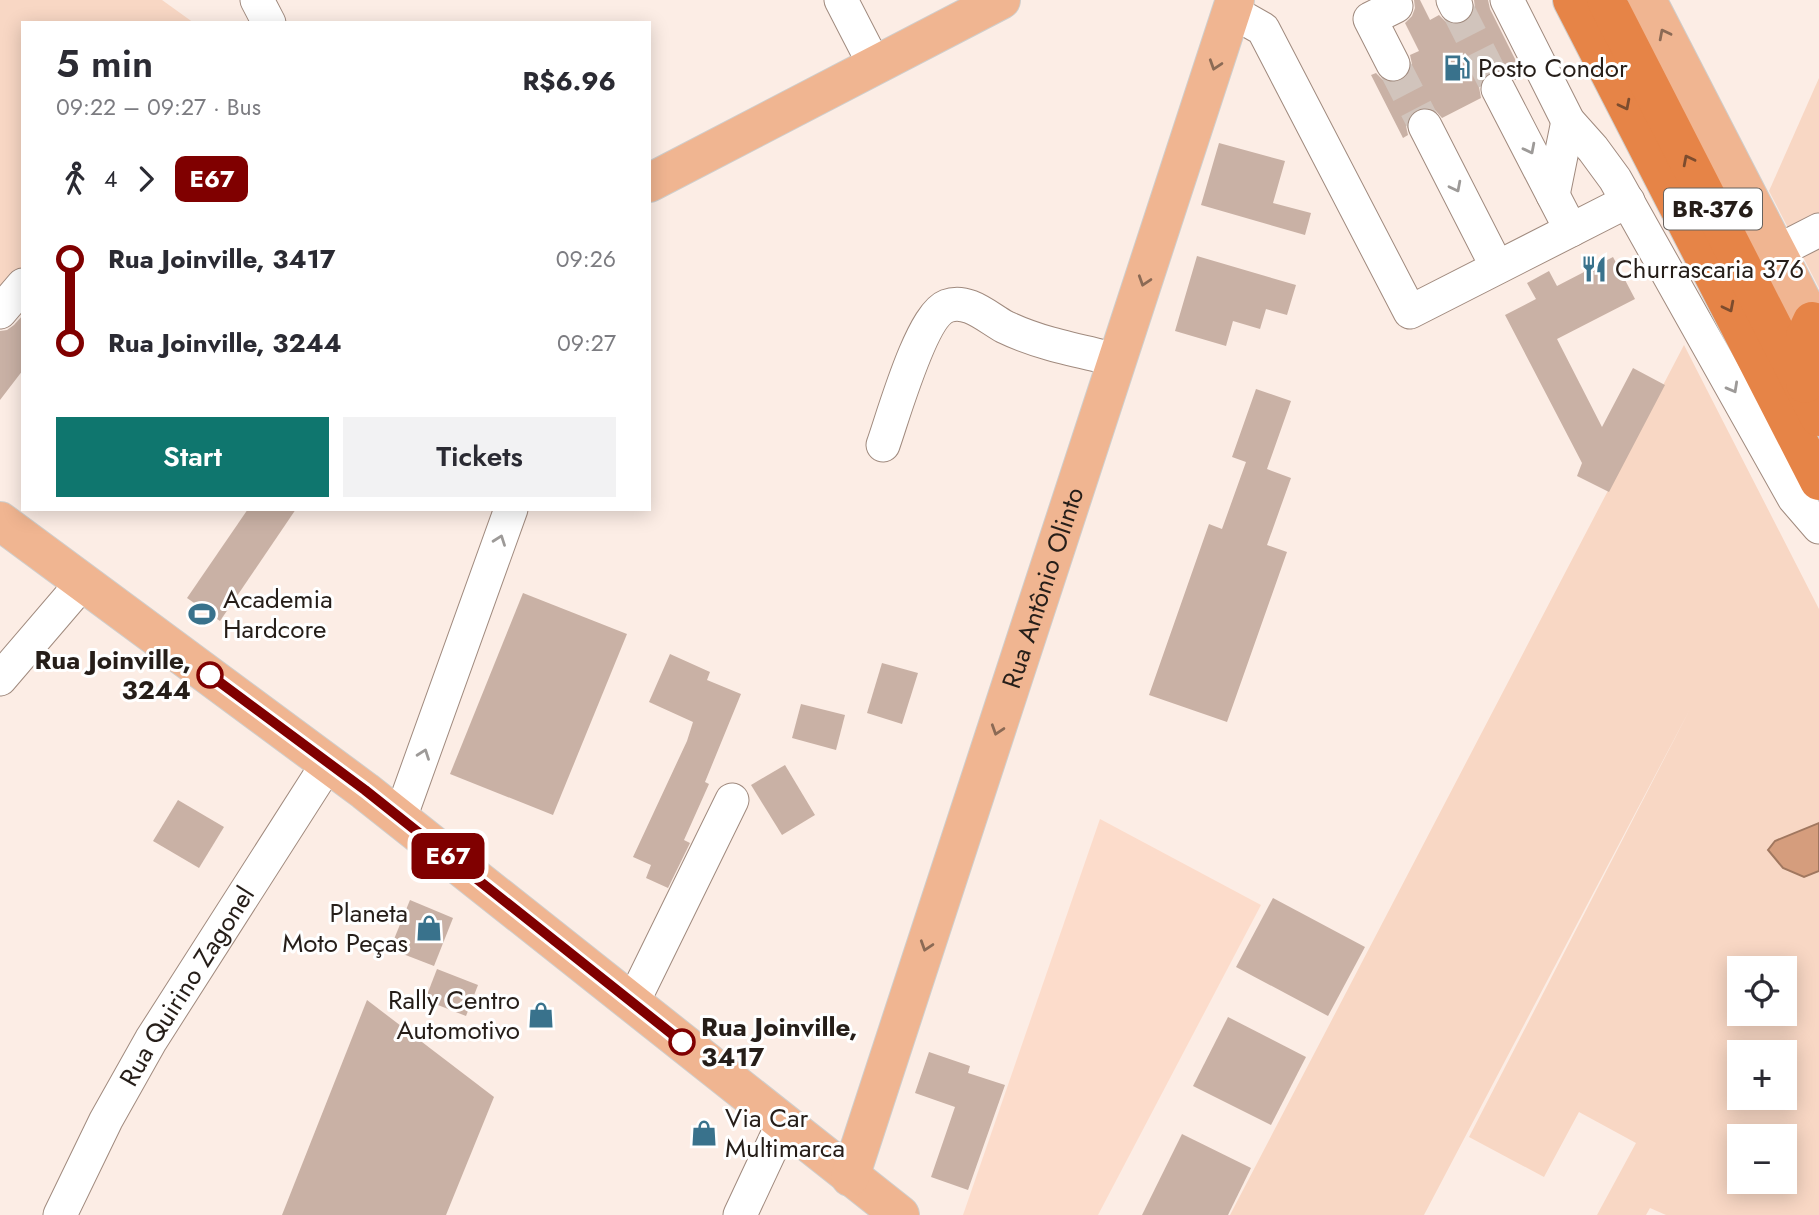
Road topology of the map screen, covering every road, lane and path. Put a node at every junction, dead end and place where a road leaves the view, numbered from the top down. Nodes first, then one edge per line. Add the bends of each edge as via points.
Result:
1 (841, 0) edge
2 (1001, 0) edge
3 (1507, 0) edge
4 (1572, 0) edge
5 (1606, 0) edge
6 (1647, 0) edge
7 (1234, 6) edge
8 (1396, 6) dead end
9 (1393, 64) tunnel mouth
10 (875, 66) junction
11 (1498, 89) tunnel mouth
12 (1568, 121) junction
13 (1425, 126) tunnel mouth
14 (651, 182) edge
15 (1553, 195) junction
16 (1628, 201) junction
17 (1571, 230) junction
18 (1819, 230) edge
19 (1776, 252) junction
20 (1497, 267) junction
21 (21, 287) edge
22 (0, 312) edge
23 (1814, 316) edge
24 (1118, 360) junction
25 (1812, 404) edge
26 (883, 445) dead end
27 (1819, 481) edge
28 (21, 510) edge
29 (511, 511) edge
30 (0, 521) edge
31 (1819, 527) edge
32 (83, 582) junction
33 (0, 679) edge
34 (328, 762) junction
35 (732, 800) dead end
36 (400, 818) junction
37 (633, 1002) junction
38 (783, 1124) junction
39 (850, 1177) junction
40 (60, 1215) edge
41 (740, 1215) edge
42 (900, 1215) edge

1 - 10 street
2 - 10 main road
3 - 12 street
4 -> 27 highway, BR-376
25 -> 5 highway, BR-376
19 -> 6 main road
7 - 20 street via 1263,29 1410,312
7 -> 24 main road, Rua Antônio Olinto
8 - 9 street via 1370,19
10 - 14 main road
11 -> 15 street
12 - 15 street
12 - 16 street
13 -> 20 street
15 - 17 street
16 - 17 street
16 -> 31 street via 1794,498
17 - 20 street
18 - 19 street
19 - 23 main road
21 - 22 street
23 - 25 highway via 1805,335
24 - 26 street via 1034,338 971,307 946,306 935,314 924,334
24 -> 39 main road, Rua Antônio Olinto
28 - 30 main road
36 -> 29 street
30 - 32 main road
32 - 33 street
32 - 34 main road
34 - 36 main road
34 - 40 street, Rua Quirino Zagonel via 151,1040
35 - 37 street
36 - 37 main road
37 - 38 main road
38 - 39 main road
38 - 41 street
39 - 42 main road

